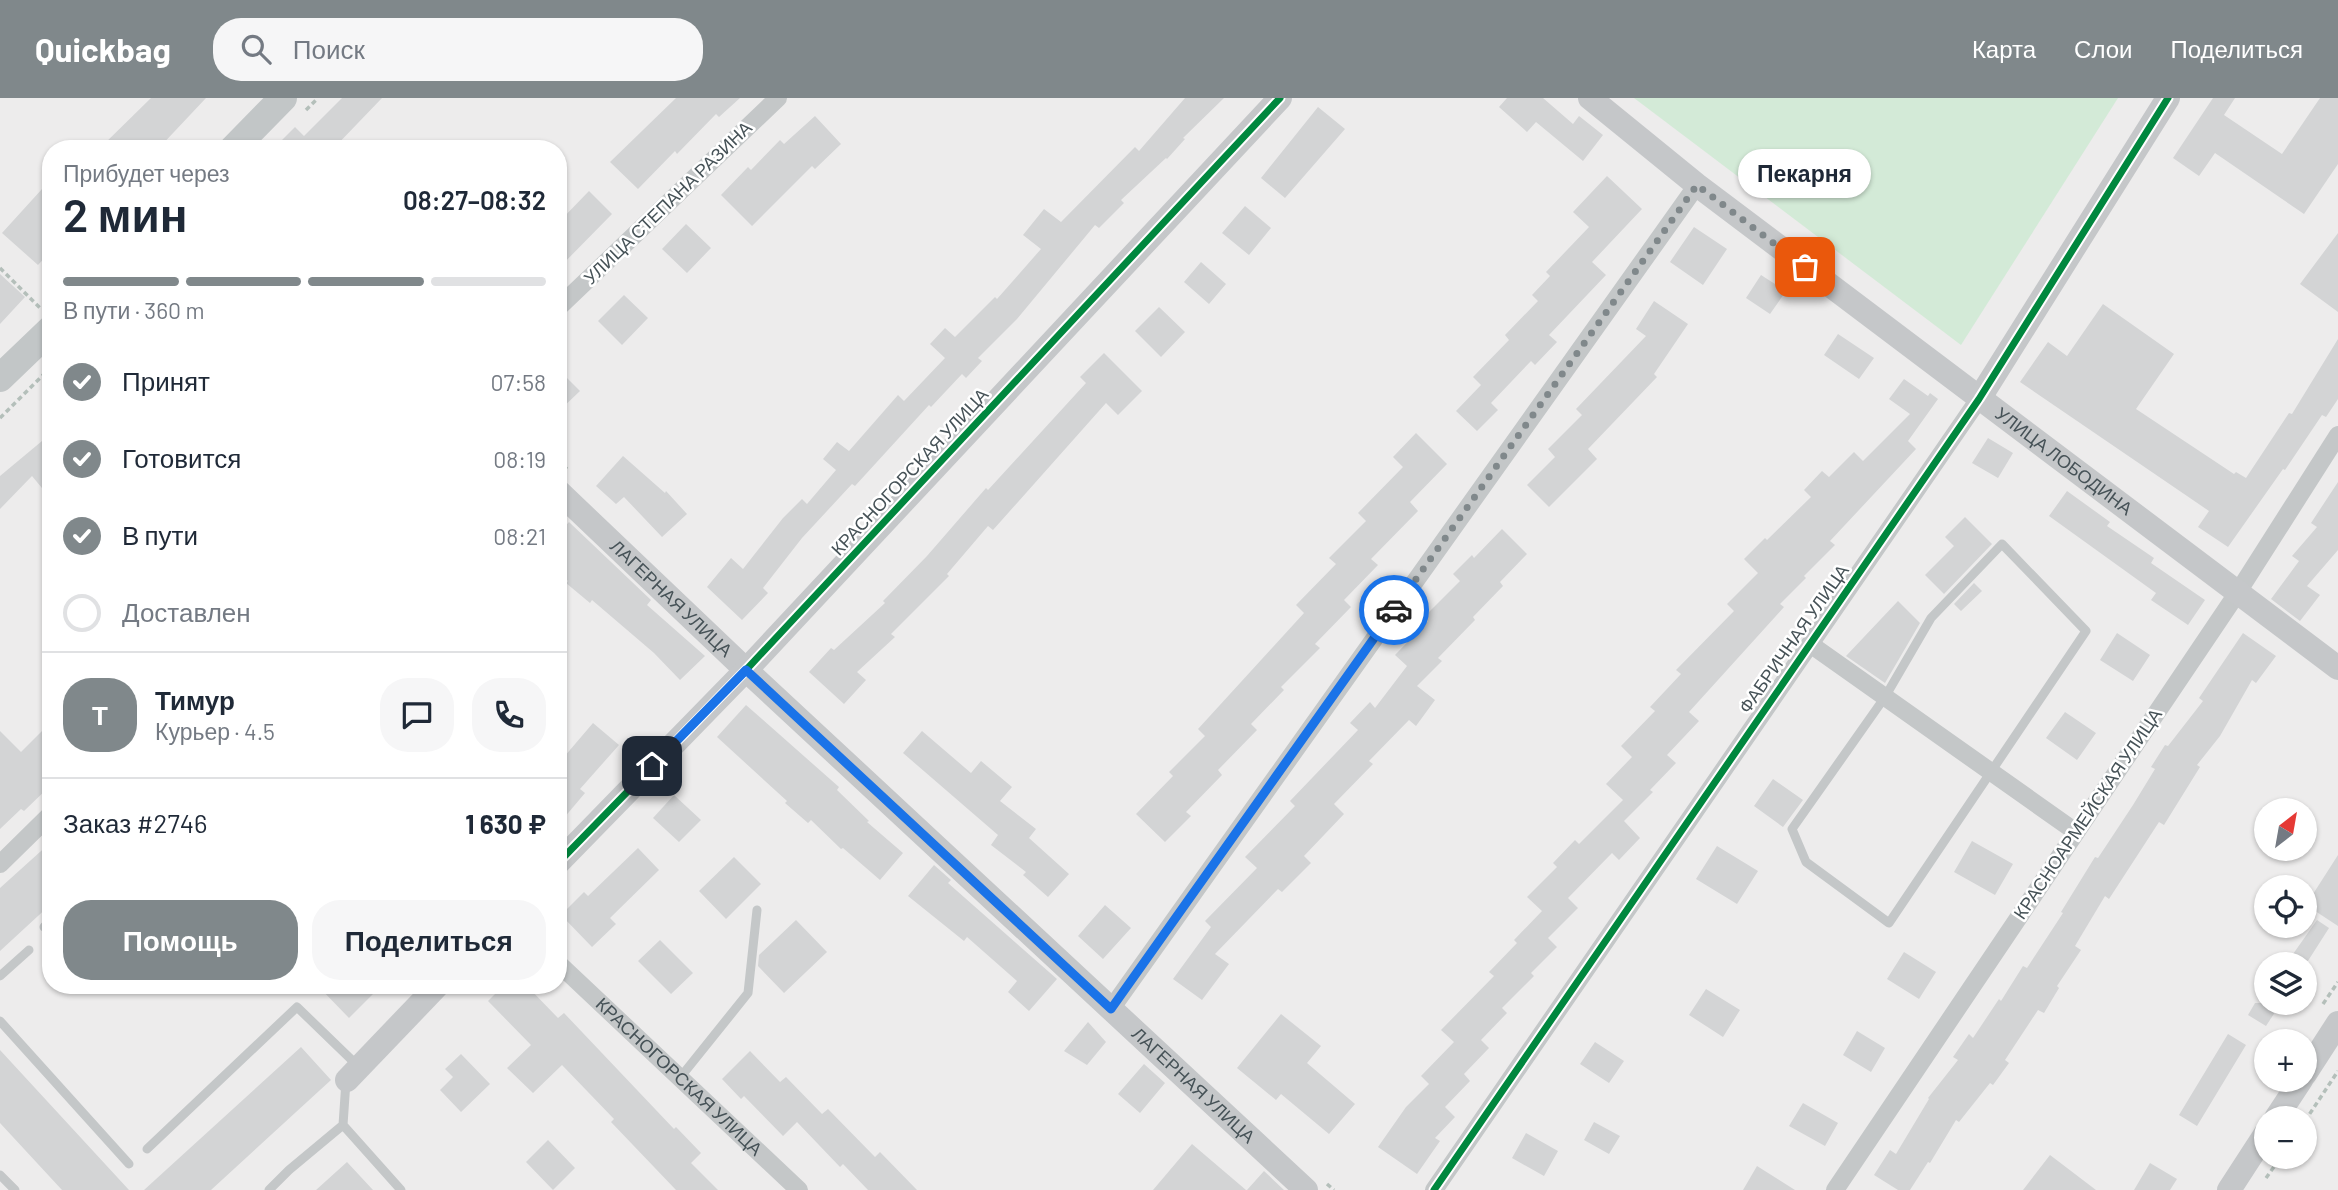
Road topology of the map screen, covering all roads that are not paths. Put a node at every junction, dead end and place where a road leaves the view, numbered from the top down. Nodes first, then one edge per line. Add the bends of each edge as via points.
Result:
1 (283, 98) edge
2 (778, 98) edge
3 (1280, 98) edge
4 (1590, 98) edge
5 (2168, 98) edge
6 (242, 140) edge
7 (1697, 185) junction
8 (567, 299) edge
9 (42, 326) edge
10 (0, 378) edge
11 (1979, 399) junction
12 (2338, 435) edge
13 (567, 501) edge
14 (2238, 592) junction
15 (1810, 644) junction
16 (2338, 668) edge
17 (746, 670) junction
18 (1885, 697) junction
19 (1990, 771) junction
20 (42, 823) edge
21 (2076, 832) junction
22 (567, 854) edge
23 (0, 864) edge
24 (757, 910) dead end
25 (29, 950) dead end
26 (567, 972) edge
27 (0, 976) edge
28 (430, 994) edge
29 (1111, 1009) junction
30 (0, 1021) edge
31 (2338, 1023) edge
32 (2317, 1055) edge
33 (353, 1073) junction
34 (679, 1079) junction
35 (343, 1125) junction
36 (147, 1149) dead end
37 (2254, 1155) edge
38 (129, 1164) dead end
39 (0, 1175) edge
40 (2236, 1187) edge
41 (15, 1190) edge
42 (269, 1190) edge
43 (401, 1190) edge
44 (799, 1190) edge
45 (1306, 1190) edge
46 (1434, 1190) edge
47 (1835, 1190) edge

1 - 6 main road
2 - 8 street, УЛИЦА СТЕПАНА РАЗИНА
3 - 17 street, КРАСНОГОРСКАЯ УЛИЦА
4 - 7 street, УЛИЦА ЛОБОДИНА
5 - 11 street, ФАБРИЧНАЯ УЛИЦА
7 - 11 street, УЛИЦА ЛОБОДИНА
7 - 29 street
9 - 10 main road
11 - 14 street, УЛИЦА ЛОБОДИНА
11 - 15 street, ФАБРИЧНАЯ УЛИЦА
12 - 14 street, КРАСНОАРМЕЙСКАЯ УЛИЦА
13 - 17 street, ЛАГЕРНАЯ УЛИЦА
14 - 16 street, УЛИЦА ЛОБОДИНА
14 - 21 street, КРАСНОАРМЕЙСКАЯ УЛИЦА
15 - 18 street
15 - 46 street, ФАБРИЧНАЯ УЛИЦА
17 - 22 street, КРАСНОГОРСКАЯ УЛИЦА
17 - 29 street, ЛАГЕРНАЯ УЛИЦА
18 - 19 street
18 - 19 lane via 1792,829 1807,862 1889,923
18 - 19 lane via 1931,618 2002,544 2087,631
19 - 21 street
20 - 23 street
21 - 47 street, КРАСНОАРМЕЙСКАЯ УЛИЦА
24 - 34 lane via 748,993
25 - 27 lane
26 - 34 street, КРАСНОГОРСКАЯ УЛИЦА
28 - 33 street
29 - 45 street, ЛАГЕРНАЯ УЛИЦА
30 - 38 lane
31 - 32 street
33 - 35 lane
33 - 36 lane via 297,1007
34 - 44 street, КРАСНОГОРСКАЯ УЛИЦА
35 - 42 lane
35 - 43 lane
37 - 40 street
39 - 41 lane

